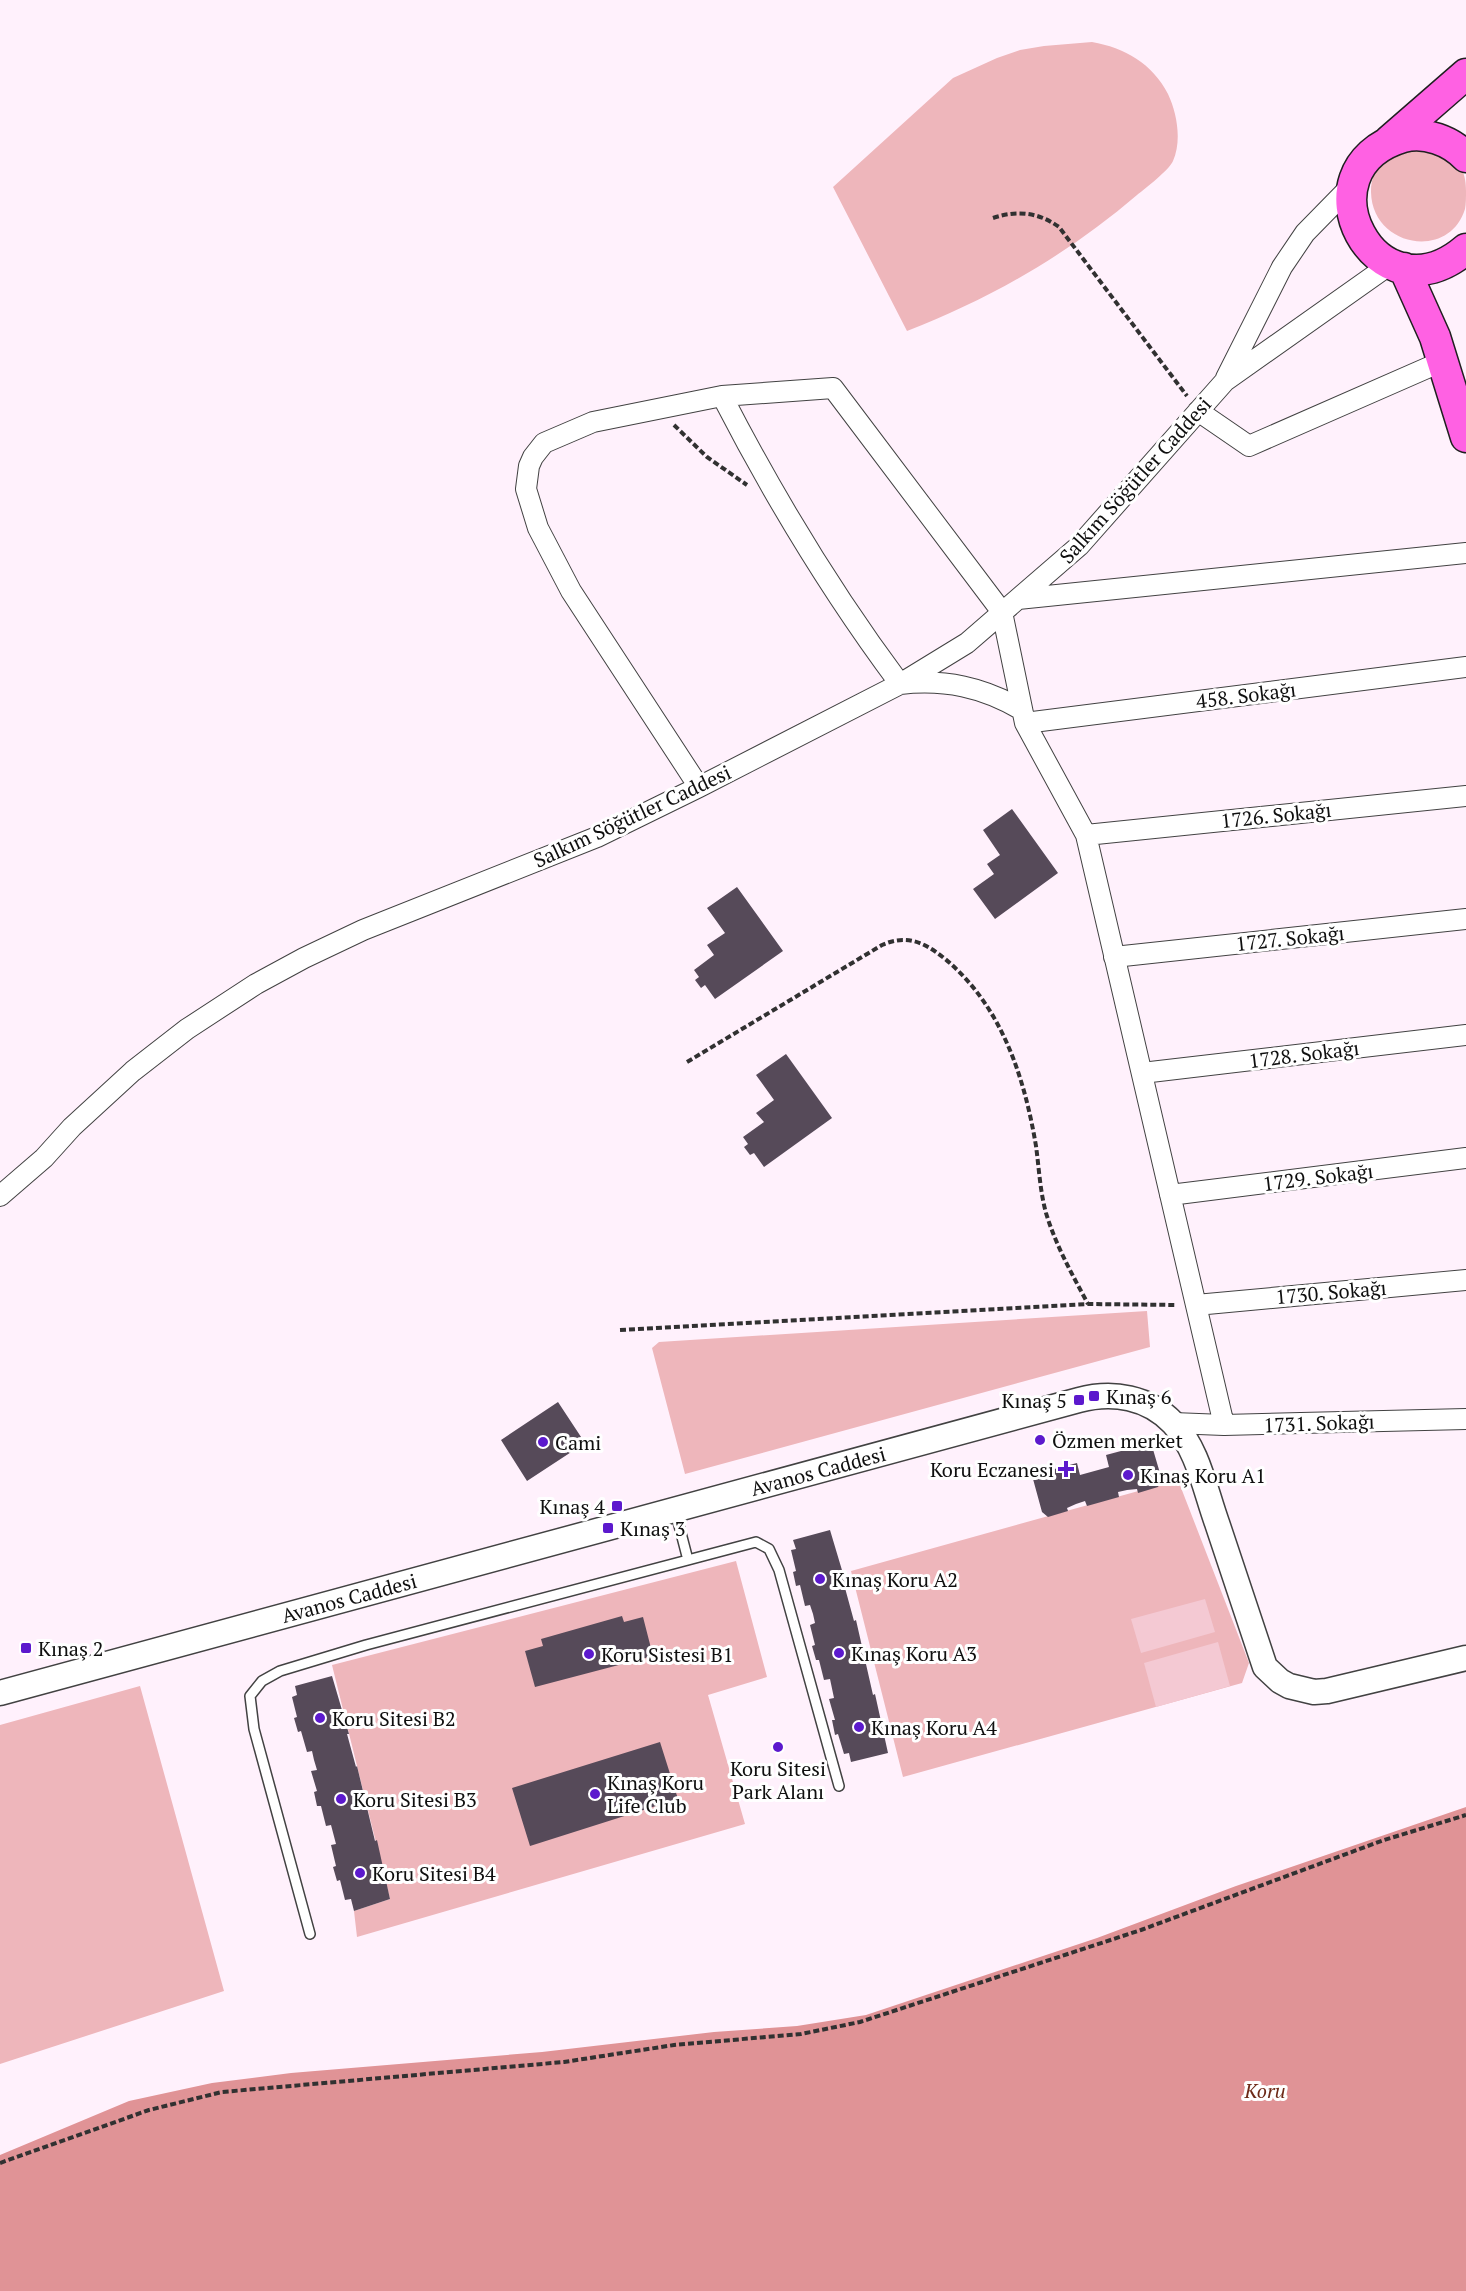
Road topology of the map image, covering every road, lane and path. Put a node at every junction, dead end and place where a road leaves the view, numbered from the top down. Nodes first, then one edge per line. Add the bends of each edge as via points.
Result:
1 (1466, 74) edge
2 (1389, 141) junction
3 (1466, 157) edge
4 (1353, 184) junction
5 (993, 218) dead end
6 (1466, 249) edge
7 (1398, 266) junction
8 (1443, 362) junction
9 (1225, 381) junction
10 (722, 396) junction
11 (661, 409) junction
12 (1198, 411) junction
13 (1466, 437) edge
14 (779, 502) junction
15 (1466, 553) edge
16 (1018, 599) junction
17 (1002, 612) junction
18 (1466, 667) edge
19 (900, 684) junction
20 (1024, 716) junction
21 (699, 788) junction
22 (1466, 796) edge
23 (1086, 835) junction
24 (1466, 919) edge
25 (1114, 957) junction
26 (1466, 1035) edge
27 (687, 1062) dead end
28 (1142, 1073) junction
29 (1466, 1158) edge
30 (1170, 1195) junction
31 (0, 1196) edge
32 (1466, 1280) edge
33 (1088, 1304) junction
34 (1196, 1305) junction
35 (620, 1330) dead end
36 (1466, 1419) edge
37 (1173, 1423) junction
38 (1224, 1425) junction
39 (675, 1510) junction
40 (688, 1560) junction
41 (1466, 1658) edge
42 (0, 1693) edge
43 (838, 1786) dead end
44 (1466, 1815) edge
45 (310, 1934) dead end
46 (0, 2163) edge

1 - 2 main road
2 - 3 main road via 1426,136 1443,140
2 - 4 main road via 1373,152
4 - 7 main road via 1351,206 1356,228 1367,246
4 - 9 street, Salkım Söğütler Caddesi via 1305,233 1282,267
5 - 12 path via 1026,213 1059,227
6 - 7 main road via 1439,266 1422,270
7 - 8 main road via 1435,336
7 - 9 street, Salkım Söğütler Caddesi
8 - 12 street via 1249,446
8 - 13 main road
9 - 12 street, Salkım Söğütler Caddesi
10 - 11 street
10 - 14 street
10 - 17 street via 833,388
11 - 14 path via 707,457 754,490
11 - 21 street via 592,422 544,443 529,466 526,489 538,528 571,591
12 - 16 street, Salkım Söğütler Caddesi via 1079,546
14 - 19 street via 829,585
15 - 16 street
16 - 17 street, Salkım Söğütler Caddesi
17 - 19 street, Salkım Söğütler Caddesi via 967,643
17 - 20 street
18 - 20 street, 458. Sokağı
19 - 20 street via 933,682 985,691
19 - 21 street, Salkım Söğütler Caddesi
20 - 23 street
21 - 31 street, Salkım Söğütler Caddesi via 597,837 363,930 256,984 132,1071
22 - 23 street, 1726. Sokağı
23 - 25 street
24 - 25 street, 1727. Sokağı
25 - 28 street
26 - 28 street, 1728. Sokağı
27 - 33 path via 882,945 903,939 925,944 966,978 1004,1035 1031,1119 1040,1186 1051,1227
28 - 30 street
29 - 30 street, 1729. Sokağı
30 - 34 street
32 - 34 street, 1730. Sokağı
33 - 34 path
33 - 35 path
34 - 38 street
36 - 38 street, 1731. Sokağı
37 - 38 street, 1731. Sokağı
37 - 39 street, Avanos Caddesi via 1138,1400 1094,1396
37 - 41 street, Avanos Caddesi via 1199,1468 1265,1667 1280,1681 1301,1690 1327,1691
39 - 40 lane
39 - 42 street, Avanos Caddesi
40 - 43 lane via 756,1542 769,1549 779,1570
40 - 45 lane via 366,1646 280,1671 262,1681 250,1696 254,1729
44 - 46 path via 1374,1844 1130,1934 860,2022 801,2034 674,2045 564,2062 222,2092 149,2110

